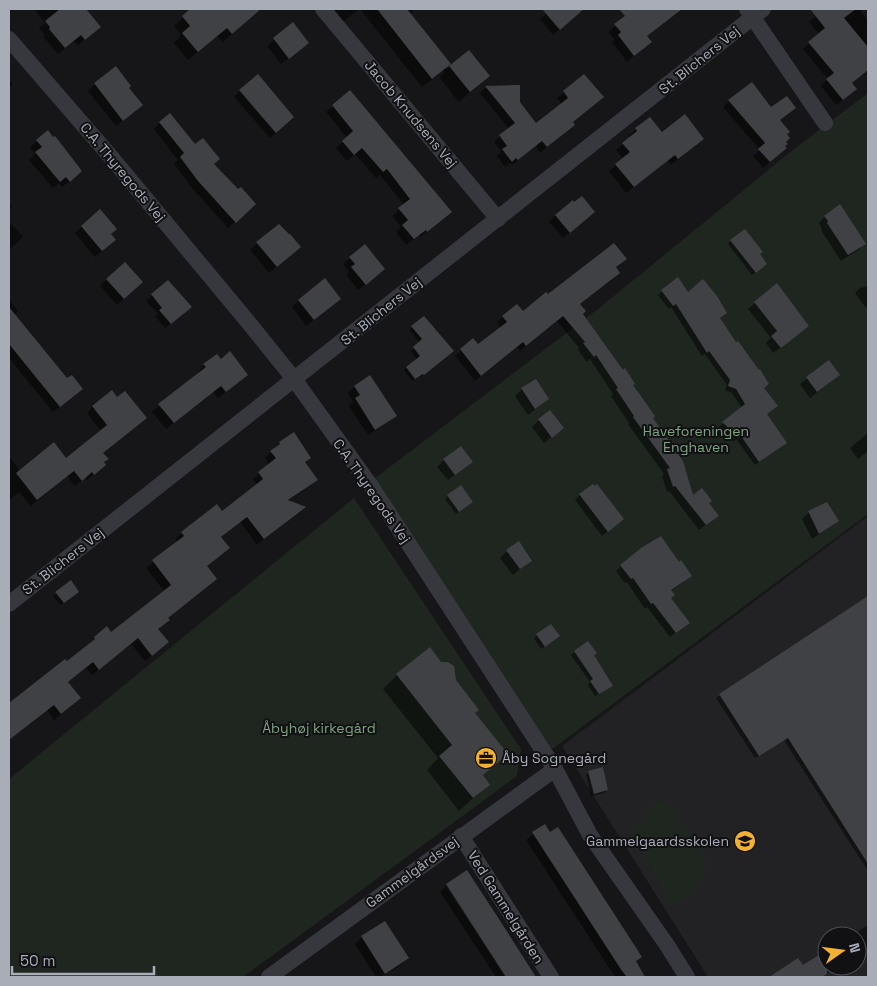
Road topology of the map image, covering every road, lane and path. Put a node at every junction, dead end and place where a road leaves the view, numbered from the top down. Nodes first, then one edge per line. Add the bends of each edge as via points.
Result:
1 (323, 9) edge
2 (754, 11) edge
3 (9, 39) edge
4 (825, 123) dead end
5 (498, 219) junction
6 (294, 380) junction
7 (9, 604) edge
8 (555, 769) junction
9 (461, 836) junction
10 (269, 977) edge
11 (551, 977) edge
12 (687, 977) edge

1 - 5 street, Jacob Knudsens Vej
2 - 4 street, St. Blichers Vej
2 - 5 street, St. Blichers Vej
3 - 6 street, C.A. Thyregods Vej via 111,157
5 - 6 street, St. Blichers Vej
6 - 7 street, St. Blichers Vej
6 - 8 street, C.A. Thyregods Vej via 374,489
8 - 9 street, Gammelgårdsvej
8 - 12 street, C.A. Thyregods Vej via 590,835
9 - 10 street, Gammelgårdsvej
9 - 11 street, Ved Gammelgården

